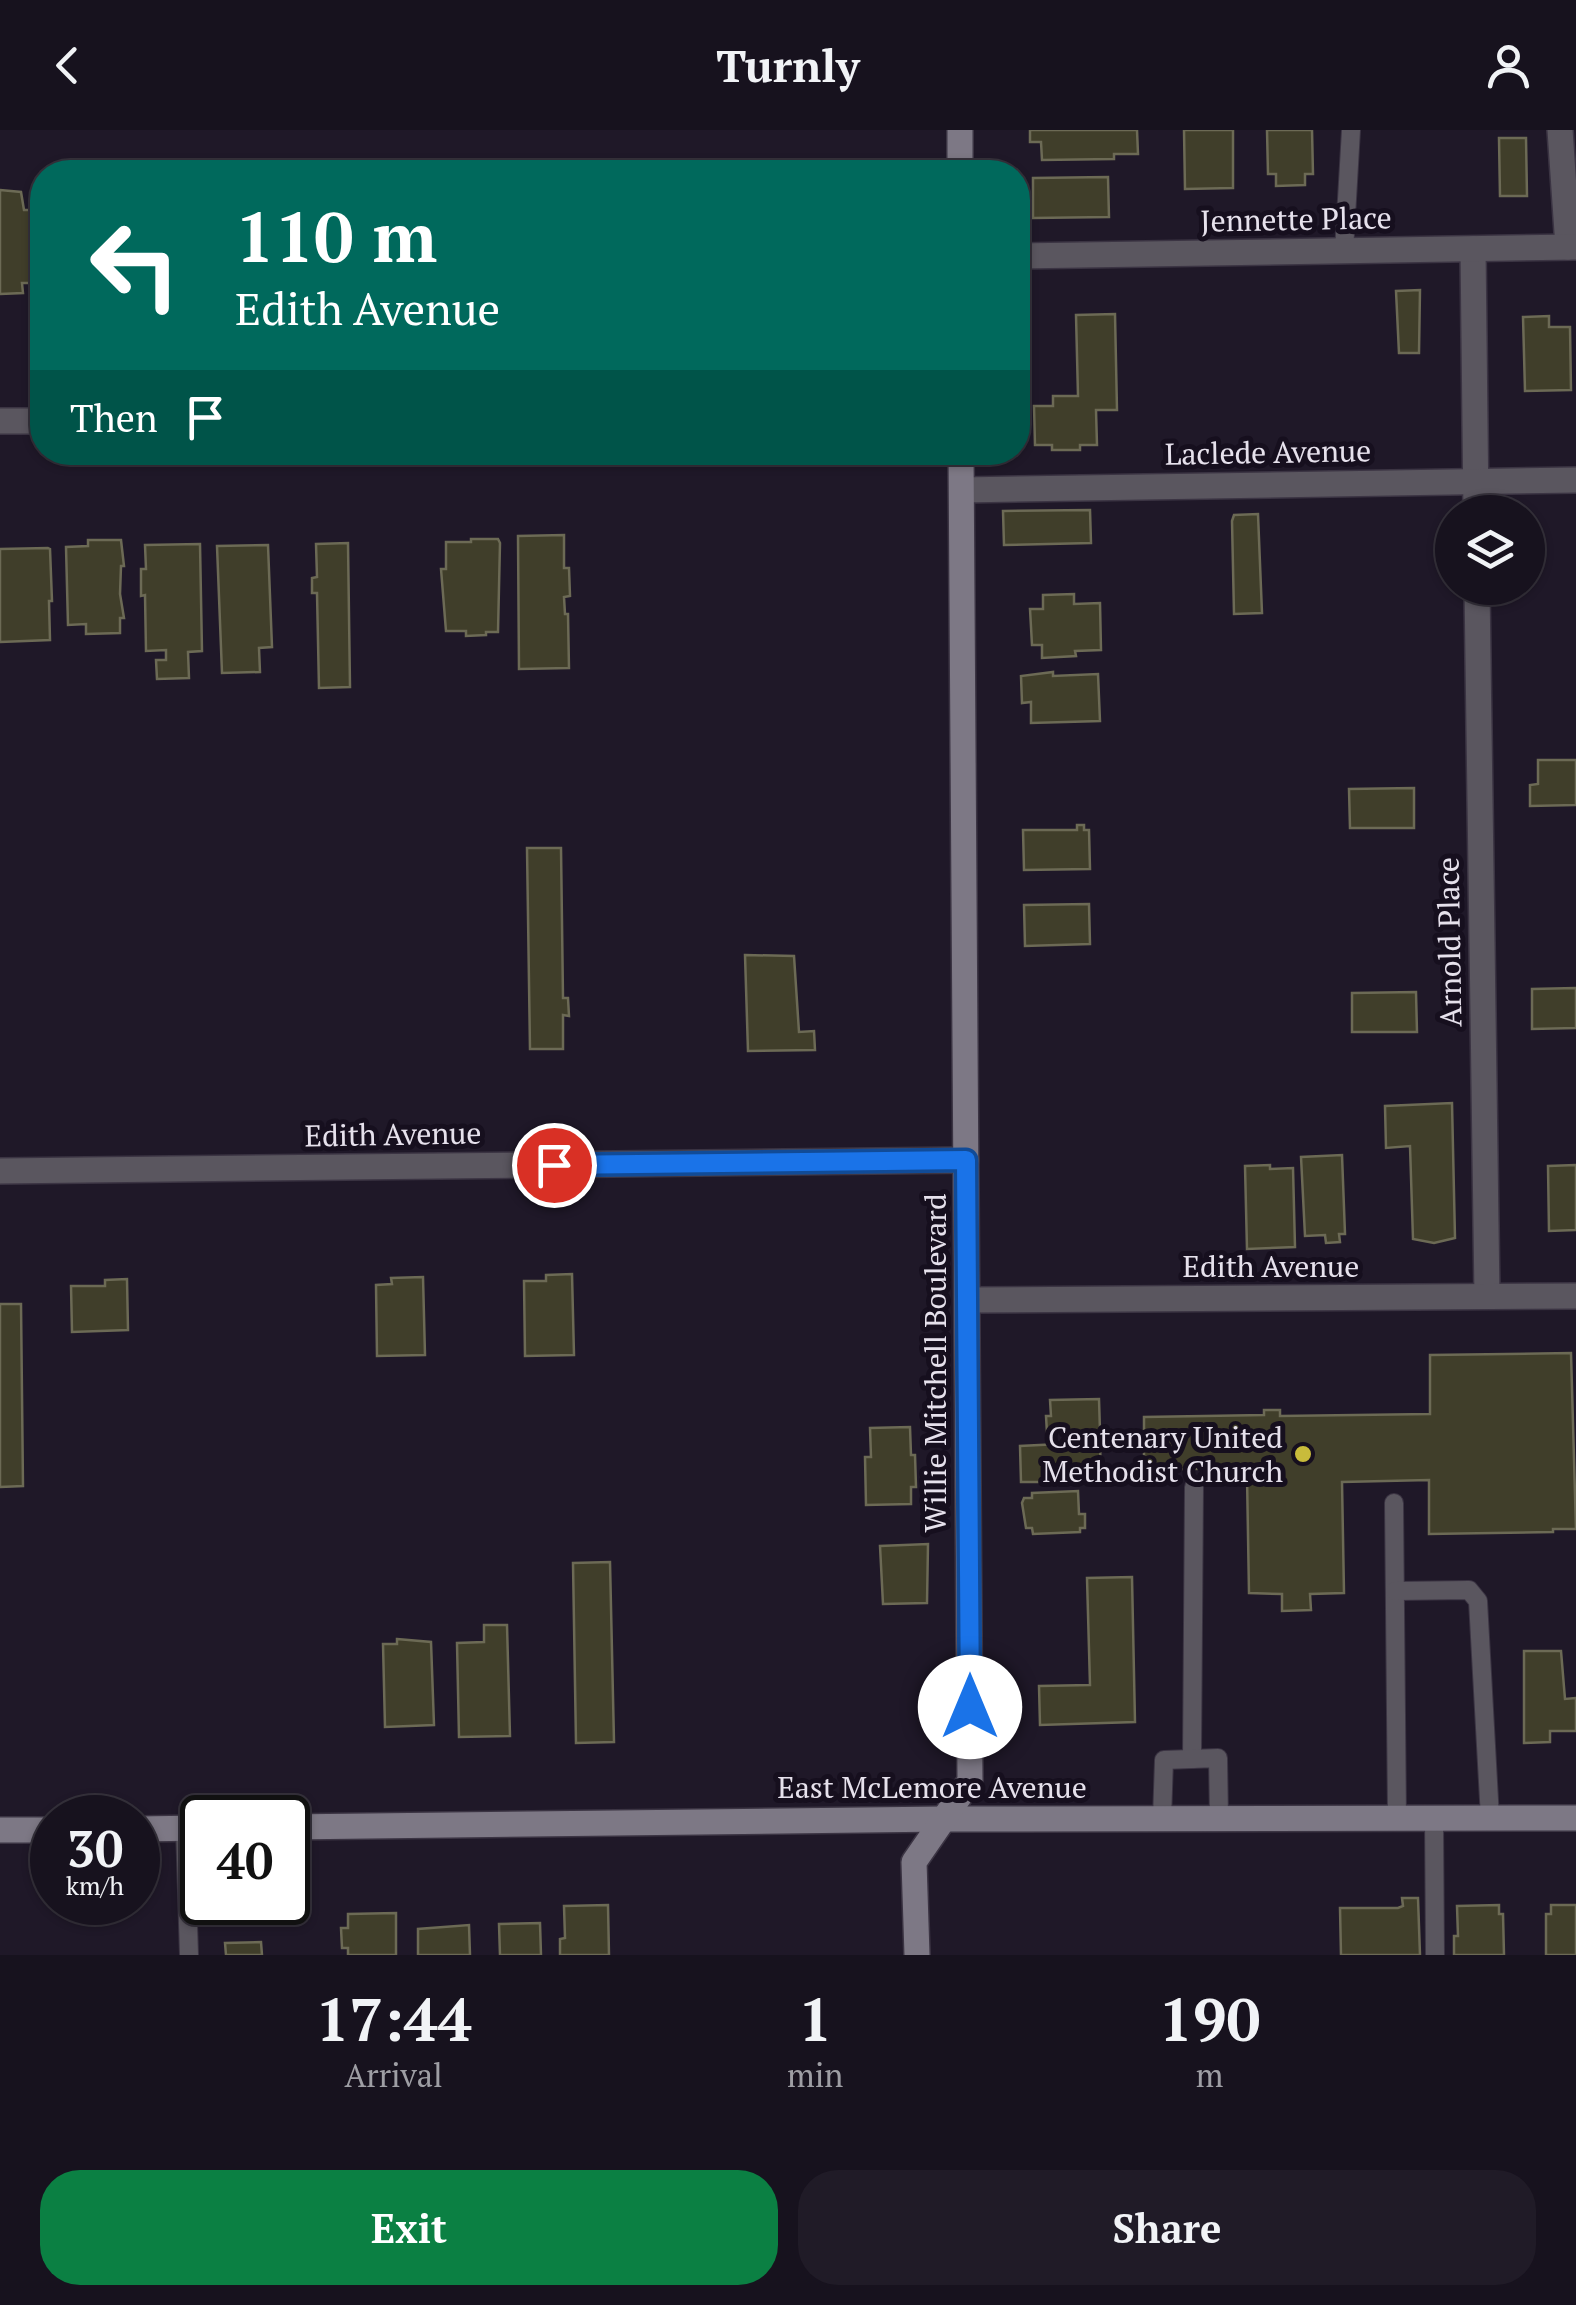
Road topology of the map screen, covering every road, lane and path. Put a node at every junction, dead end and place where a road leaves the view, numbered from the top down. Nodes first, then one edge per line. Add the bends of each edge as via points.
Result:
1 (960, 130) edge
2 (1350, 130) edge
3 (1560, 130) edge
4 (960, 160) edge
5 (1572, 247) edge
6 (1473, 249) junction
7 (1344, 251) junction
8 (1030, 256) edge
9 (0, 421) edge
10 (30, 421) edge
11 (961, 465) edge
12 (1576, 480) edge
13 (1476, 481) junction
14 (962, 490) junction
15 (1476, 495) edge
16 (1477, 605) edge
17 (966, 1160) junction
18 (0, 1170) edge
19 (1487, 1296) junction
20 (1576, 1296) edge
21 (967, 1300) junction
22 (1194, 1487) dead end
23 (1394, 1504) dead end
24 (1395, 1592) junction
25 (1192, 1759) junction
26 (944, 1818) junction
27 (1162, 1818) junction
28 (1220, 1818) junction
29 (1397, 1818) junction
30 (1434, 1818) junction
31 (1490, 1818) junction
32 (1576, 1818) edge
33 (310, 1827) edge
34 (0, 1830) edge
35 (30, 1830) edge
36 (190, 1925) edge
37 (189, 1955) edge
38 (916, 1955) edge
39 (1435, 1955) edge

1 - 4 street
2 - 7 lane
3 - 5 street
5 - 6 street, Jennette Place
6 - 7 street, Jennette Place
6 - 13 street
7 - 8 street, Jennette Place
9 - 10 street
11 - 14 street, Willie Mitchell Boulevard
12 - 13 street, Laclede Avenue
13 - 14 street, Laclede Avenue
13 - 15 street
14 - 17 street, Willie Mitchell Boulevard
16 - 19 street, Arnold Place
17 - 18 street, Edith Avenue
17 - 21 street, Willie Mitchell Boulevard
19 - 20 street, Edith Avenue
19 - 21 street, Edith Avenue
21 - 26 street, Willie Mitchell Boulevard via 970,1781
22 - 25 lane
23 - 24 lane
24 - 29 lane
24 - 31 lane via 1469,1590 1478,1601
25 - 27 lane via 1164,1760
25 - 28 lane via 1218,1758
26 - 27 street, East McLemore Avenue
26 - 33 street, East McLemore Avenue
26 - 38 street, Willie Mitchell Boulevard via 914,1862
27 - 28 street, East McLemore Avenue
28 - 29 street, East McLemore Avenue
29 - 30 street, East McLemore Avenue
30 - 31 street, East McLemore Avenue
30 - 39 lane
31 - 32 street, East McLemore Avenue
34 - 35 street
36 - 37 lane

